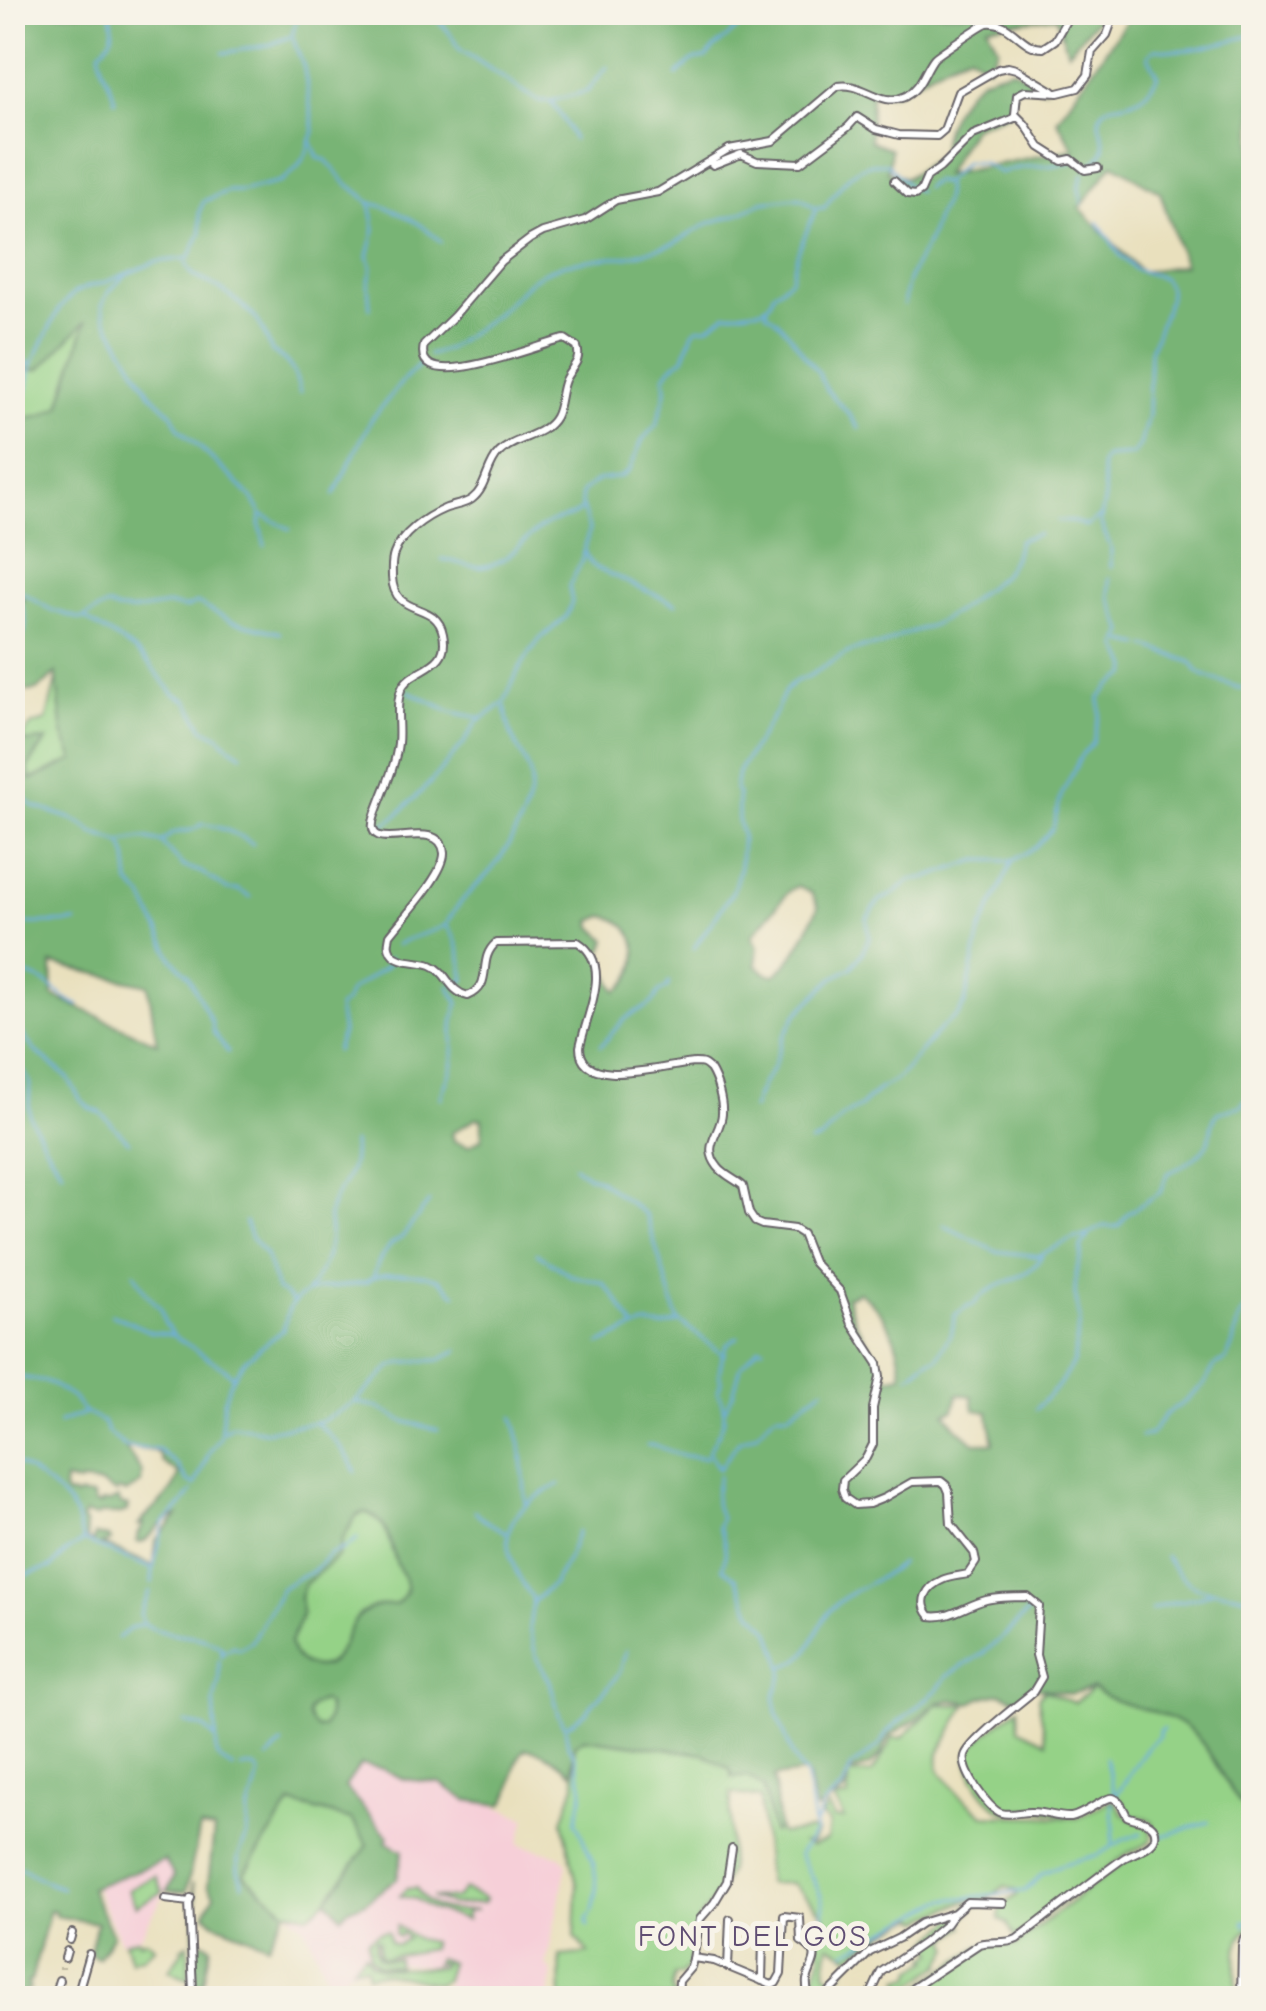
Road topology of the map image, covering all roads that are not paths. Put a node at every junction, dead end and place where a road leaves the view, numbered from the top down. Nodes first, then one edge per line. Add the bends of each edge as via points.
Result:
1 (1071, 12) edge
2 (1130, 12) edge
3 (1052, 91) junction
4 (1017, 117) junction
5 (709, 161) junction
6 (1098, 168) dead end
7 (894, 180) dead end
8 (732, 1848) dead end
9 (165, 1898) dead end
10 (1003, 1903) dead end
11 (954, 1913) junction
12 (730, 1919) dead end
13 (1254, 1931) edge
14 (763, 1938) dead end
15 (802, 1941) junction
16 (783, 1942) junction
17 (66, 1953) dead end
18 (89, 1954) dead end
19 (693, 1958) junction
20 (728, 1967) junction
21 (762, 1981) junction
22 (193, 1991) junction
23 (50, 1998) edge
24 (70, 1998) edge
25 (168, 1998) edge
26 (208, 1998) edge
27 (678, 1998) edge
28 (809, 1998) edge
29 (824, 1998) edge
30 (870, 1998) edge
31 (905, 1998) edge
32 (1240, 1998) edge

1 - 5 street via 1052,43 1039,49 1004,26 982,24 936,57 905,96 887,100 841,86 773,141 733,147
2 - 3 street via 1112,21 1092,52 1083,84
3 - 4 street via 1017,95
3 - 5 street via 1003,67 958,92 936,136 899,135 857,117 800,163 742,154 717,165
4 - 6 street via 1055,158
4 - 7 street via 973,136 915,195
5 - 31 street via 658,192 616,200 580,223 530,239 423,347 425,361 437,368 478,365 562,339 576,344 579,357 551,423 504,448 475,496 421,523 394,554 395,594 435,618 444,643 436,662 401,689 397,748 373,826 386,839 433,836 444,858 390,935 396,956 439,969 456,992 468,996 482,986 486,954 496,943 578,942 590,953 596,975 580,1047 584,1064 627,1072 696,1063 710,1068 722,1113 712,1142 715,1162 743,1186 754,1222 804,1236 811,1259 838,1287 878,1364 873,1444 845,1477 844,1495 865,1505 912,1482 943,1482 951,1524 976,1556 968,1574 933,1586 924,1599 932,1616 987,1600 1031,1598 1038,1604 1042,1678 970,1747 968,1775 998,1812 1070,1817 1113,1798 1130,1818 1151,1825 1150,1845 1018,1940 979,1944
8 - 19 street via 727,1881 700,1919
9 - 22 street via 190,1900
10 - 11 street via 967,1902
11 - 29 street via 870,1952
11 - 30 street via 881,1972
12 - 20 street
13 - 32 street via 1242,1946
14 - 21 street
15 - 16 street
15 - 16 street via 800,1918 784,1916
15 - 28 street via 815,1956
16 - 21 street via 781,1974 772,1985
17 - 23 street
18 - 24 street
19 - 20 street
19 - 27 street via 679,1981
20 - 21 street
22 - 25 street
22 - 26 street

